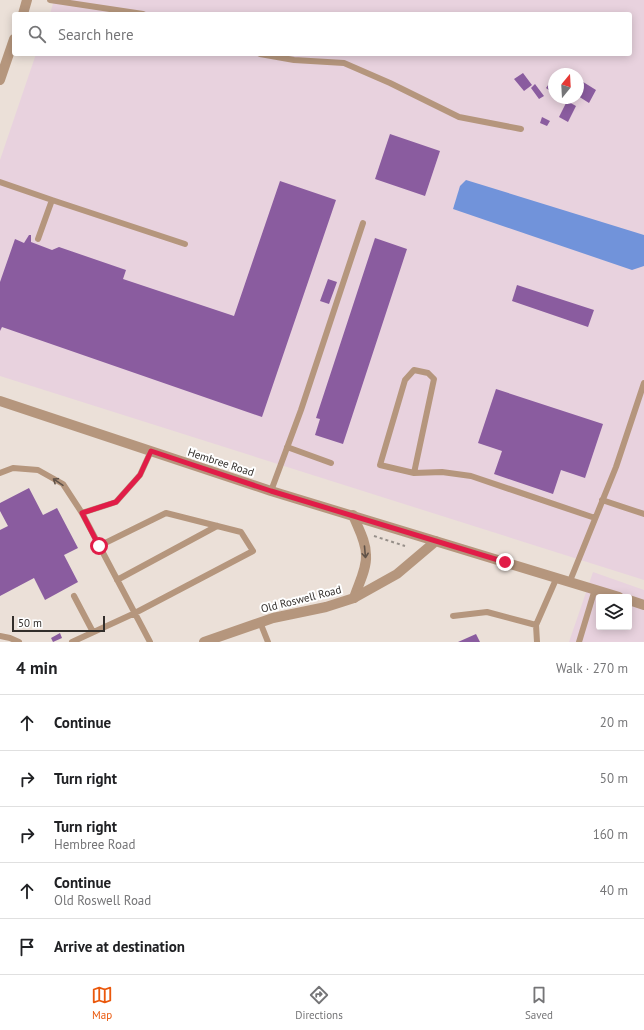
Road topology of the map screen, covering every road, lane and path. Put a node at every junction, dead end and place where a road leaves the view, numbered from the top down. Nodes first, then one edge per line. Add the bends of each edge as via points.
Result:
1 (27, 0) edge
2 (50, 0) edge
3 (24, 12) edge
4 (130, 12) edge
5 (12, 45) edge
6 (271, 56) edge
7 (0, 80) edge
8 (521, 129) dead end
9 (0, 182) edge
10 (52, 200) junction
11 (363, 223) dead end
12 (38, 239) dead end
13 (185, 244) dead end
14 (644, 384) edge
15 (0, 401) edge
16 (287, 447) junction
17 (151, 451) junction
18 (331, 462) dead end
19 (0, 473) edge
20 (414, 473) junction
21 (271, 491) junction
22 (602, 500) junction
23 (82, 513) junction
24 (644, 514) edge
25 (353, 515) junction
26 (595, 518) junction
27 (217, 526) junction
28 (367, 534) dead end
29 (436, 541) junction
30 (99, 546) junction
31 (405, 546) dead end
32 (557, 577) junction
33 (117, 580) junction
34 (570, 581) junction
35 (595, 589) junction
36 (610, 594) edge
37 (74, 596) dead end
38 (354, 598) junction
39 (632, 601) edge
40 (644, 605) edge
41 (134, 613) junction
42 (453, 616) dead end
43 (260, 622) junction
44 (536, 625) junction
45 (93, 632) junction
46 (0, 636) edge
47 (19, 642) edge
48 (72, 642) edge
49 (150, 642) edge
50 (204, 642) edge
51 (268, 642) edge
52 (537, 642) edge
53 (579, 642) edge

1 - 3 street
2 - 4 lane
5 - 7 street
6 - 8 lane via 344,63 459,117
9 - 10 lane
10 - 12 lane
10 - 13 lane
11 - 16 lane
14 - 22 lane
15 - 17 street, Hembree Road
16 - 18 lane
16 - 21 lane
17 - 21 street, Hembree Road
17 - 23 lane via 140,475 116,502
23 -> 19 lane via 63,484 38,470 13,468
20 - 20 lane via 434,379 428,373 414,370 405,380 380,465
20 - 26 lane via 442,472 471,476
21 - 25 street, Hembree Road
22 - 24 lane
22 - 26 lane
23 - 30 lane
25 - 29 street, Hembree Road
25 -> 38 street via 366,555
26 - 34 lane
27 - 30 lane via 166,513
27 - 33 lane
27 - 41 lane via 241,532 253,551
28 - 31 path
29 - 32 street
29 - 38 street, Old Roswell Road via 398,574
30 - 33 lane
32 - 34 street
32 - 44 lane
33 - 41 lane
34 - 35 street
35 - 36 street
35 - 53 lane
37 - 45 lane
38 - 43 street, Old Roswell Road
39 - 40 street
41 - 45 lane
41 - 49 lane
42 - 44 lane via 487,612
43 - 50 street, Old Roswell Road
43 - 51 lane
44 - 52 lane
45 - 48 lane
46 - 47 lane

